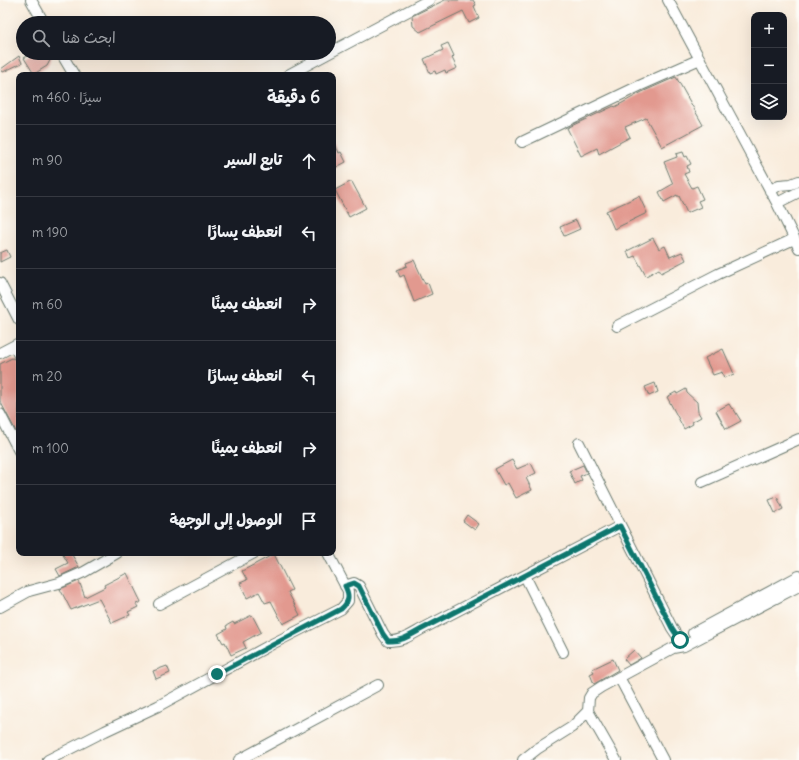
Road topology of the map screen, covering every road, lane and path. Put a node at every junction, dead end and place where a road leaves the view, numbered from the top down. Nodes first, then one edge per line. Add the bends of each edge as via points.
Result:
1 (31, 0) edge
2 (429, 0) edge
3 (668, 0) edge
4 (40, 16) edge
5 (336, 49) edge
6 (700, 59) junction
7 (65, 60) edge
8 (316, 60) edge
9 (72, 72) edge
10 (294, 72) edge
11 (522, 142) dead end
12 (799, 181) edge
13 (770, 191) junction
14 (799, 192) edge
15 (777, 203) junction
16 (797, 243) edge
17 (0, 283) edge
18 (16, 314) edge
19 (617, 326) dead end
20 (16, 345) edge
21 (0, 353) edge
22 (0, 414) edge
23 (799, 439) edge
24 (579, 443) dead end
25 (16, 445) edge
26 (702, 482) dead end
27 (620, 526) junction
28 (112, 556) edge
29 (248, 556) edge
30 (330, 556) edge
31 (524, 576) junction
32 (799, 576) edge
33 (345, 586) junction
34 (799, 586) edge
35 (158, 604) dead end
36 (0, 607) edge
37 (682, 643) junction
38 (563, 652) dead end
39 (618, 678) junction
40 (378, 685) dead end
41 (588, 711) junction
42 (48, 760) edge
43 (239, 760) edge
44 (523, 760) edge
45 (616, 760) edge
46 (663, 760) edge

1 - 4 street
2 - 5 street
3 - 6 street
6 - 11 street
6 - 13 street
7 - 9 street
8 - 10 street
12 - 13 street via 779,185
13 - 15 street
14 - 15 street
15 - 16 street
16 - 19 street via 718,274
17 - 18 street
20 - 21 street
22 - 25 street
23 - 26 street
24 - 27 street
27 - 31 street
27 - 37 street
28 - 36 street via 84,572 59,583 29,591
29 - 35 street
30 - 33 street
31 - 33 street via 395,641 388,641 383,634 359,586 354,583
31 - 38 street
32 - 37 street
33 - 42 street via 348,601 341,609 158,706
34 - 37 street
37 - 39 street
39 - 41 street via 592,693
39 - 46 street
40 - 43 street
41 - 44 street via 572,727
41 - 45 street

